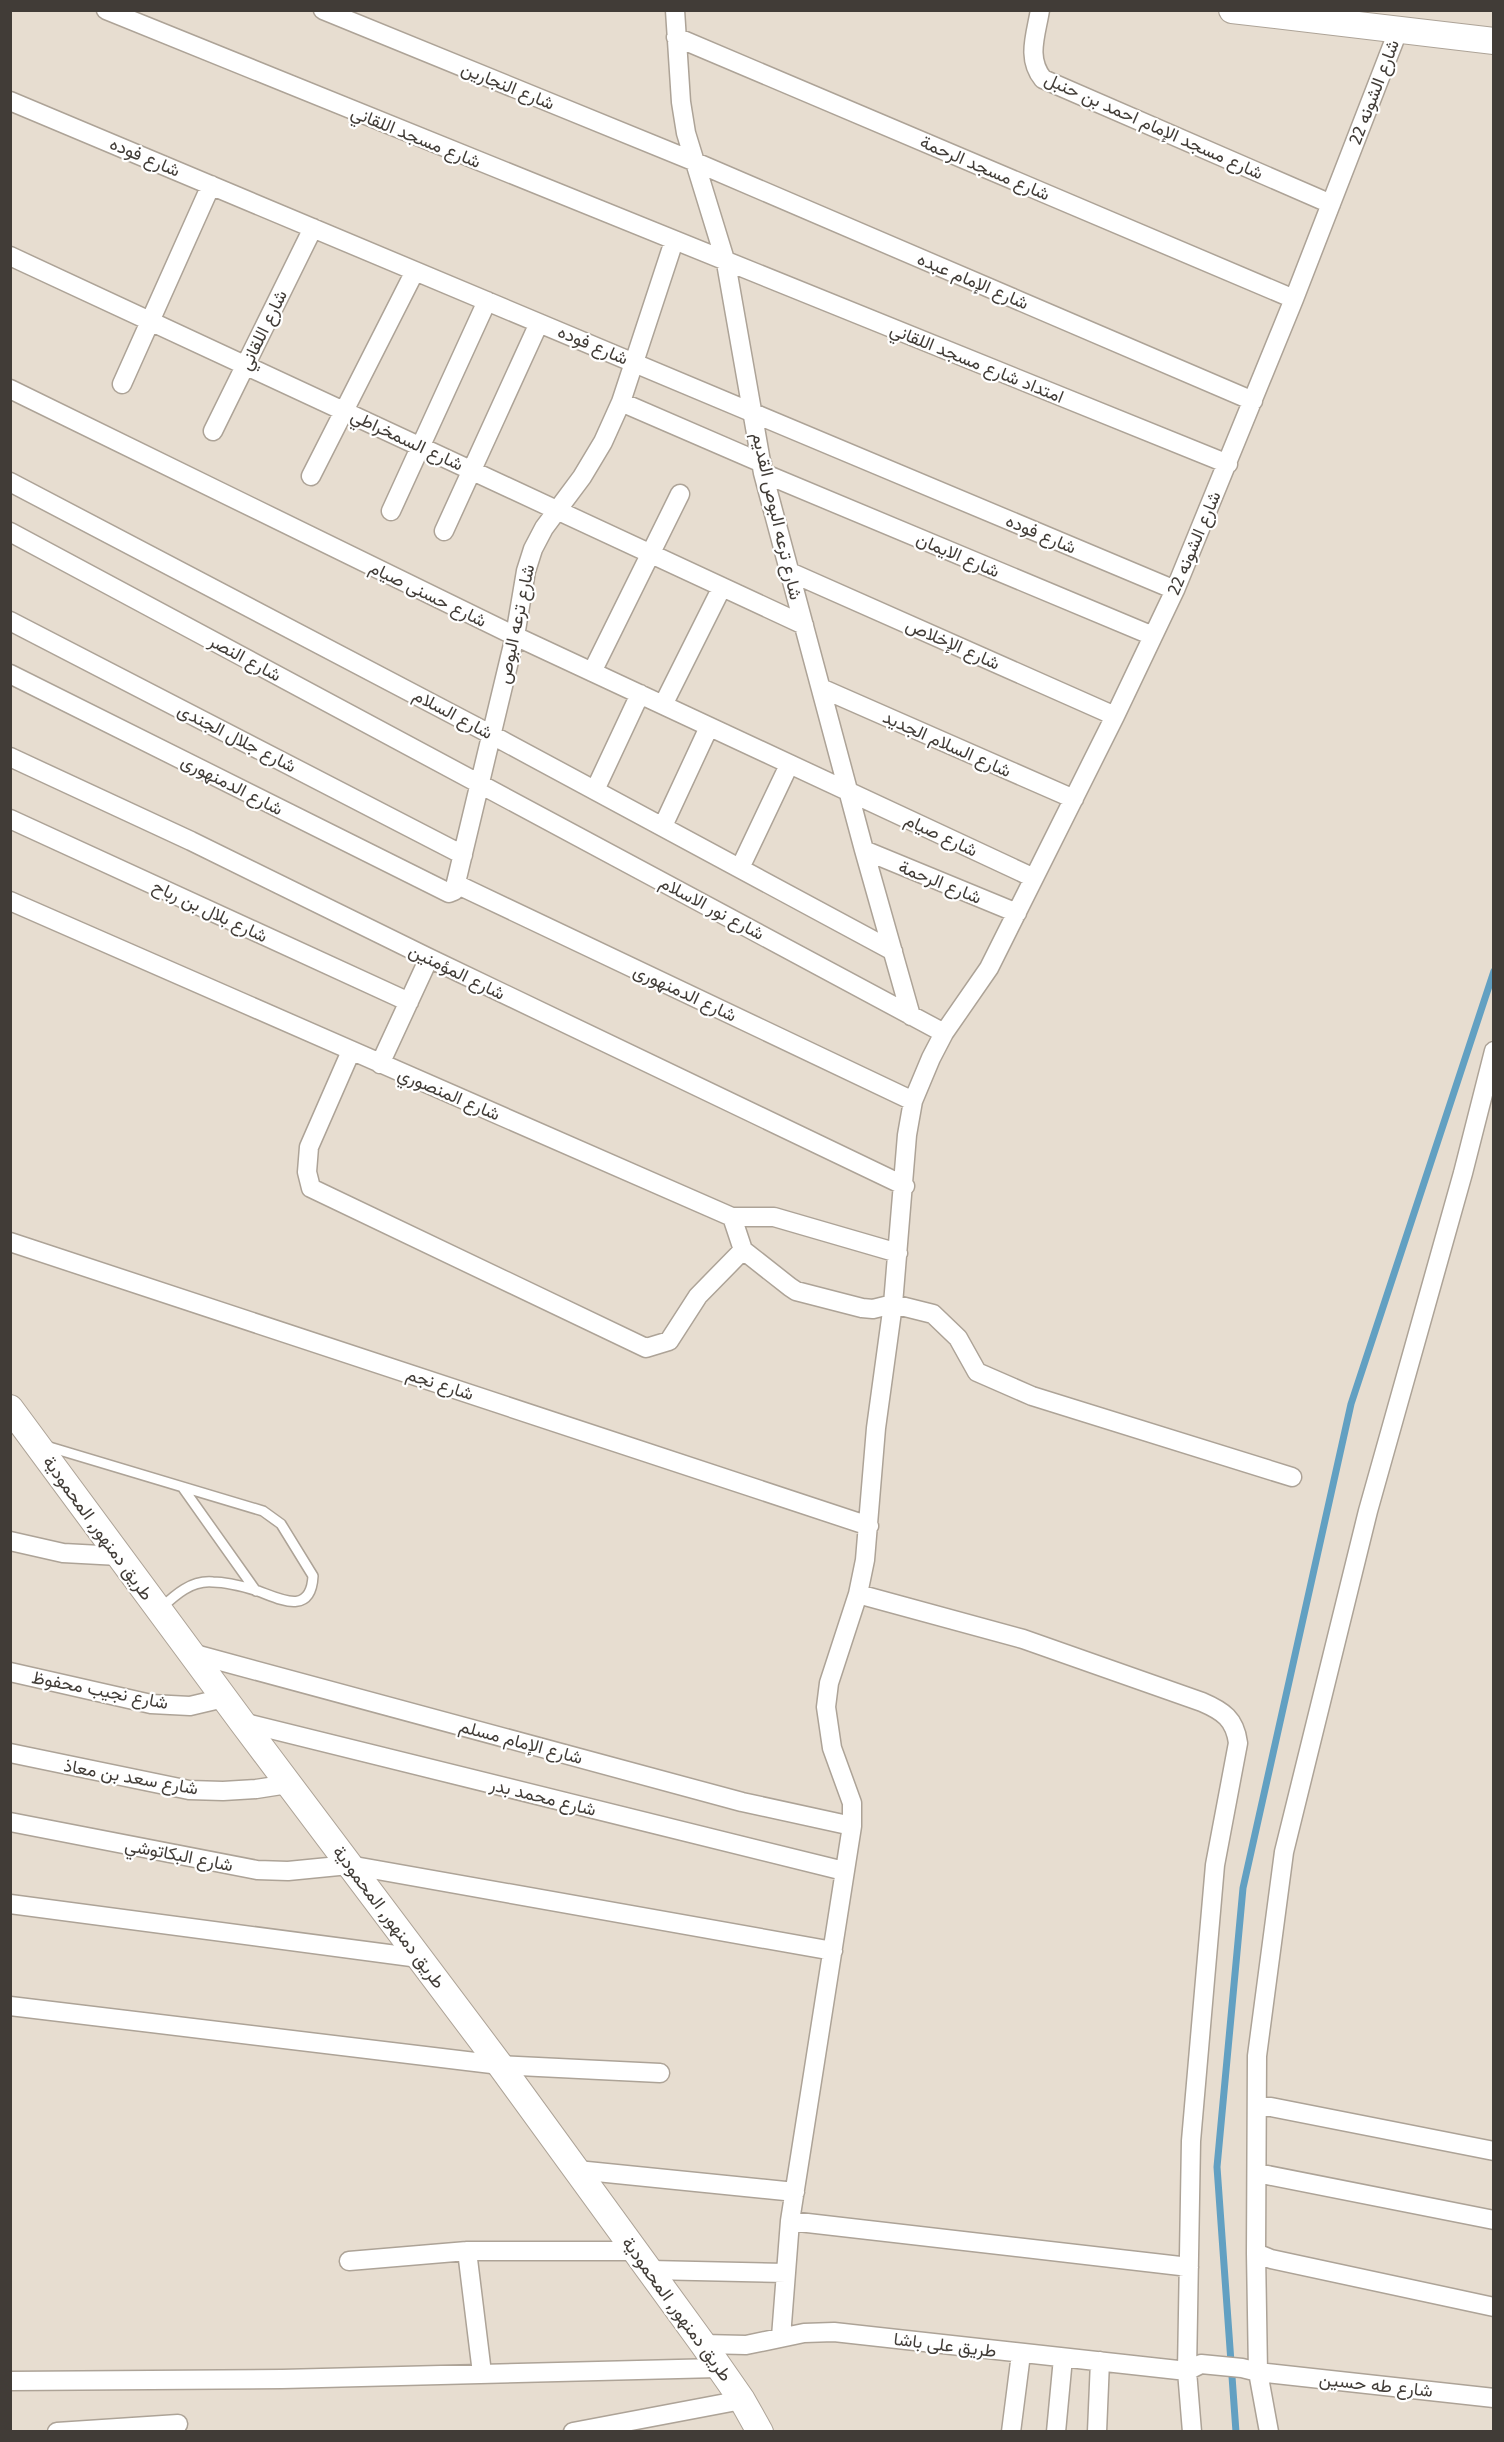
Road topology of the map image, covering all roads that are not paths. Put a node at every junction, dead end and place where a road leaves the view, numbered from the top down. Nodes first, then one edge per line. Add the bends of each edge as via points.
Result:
1 (106, 10) edge
2 (323, 10) edge
3 (675, 10) edge
4 (1040, 10) edge
5 (1232, 10) edge
6 (1398, 31) junction
7 (676, 37) junction
8 (1494, 41) edge
9 (10, 101) edge
10 (693, 161) junction
11 (211, 185) junction
12 (1331, 204) junction
13 (313, 228) junction
14 (674, 241) junction
15 (10, 256) edge
16 (726, 263) junction
17 (416, 271) junction
18 (1294, 299) junction
19 (487, 301) junction
20 (151, 321) junction
21 (539, 323) junction
22 (634, 363) junction
23 (245, 365) junction
24 (122, 384) dead end
25 (10, 389) edge
26 (1253, 401) junction
27 (621, 402) junction
28 (344, 411) junction
29 (754, 413) junction
30 (213, 431) dead end
31 (420, 446) junction
32 (1228, 464) junction
33 (763, 468) junction
34 (472, 470) junction
35 (311, 476) dead end
36 (10, 482) edge
37 (680, 494) dead end
38 (558, 510) junction
39 (391, 511) dead end
40 (444, 531) dead end
41 (10, 532) edge
42 (651, 553) junction
43 (790, 572) junction
44 (722, 586) junction
45 (1175, 590) junction
46 (10, 621) edge
47 (804, 625) junction
48 (515, 636) junction
49 (1153, 636) junction
50 (592, 672) junction
51 (10, 674) edge
52 (821, 688) junction
53 (640, 694) junction
54 (663, 705) junction
55 (1115, 716) junction
56 (709, 727) junction
57 (492, 735) junction
58 (10, 757) edge
59 (789, 765) junction
60 (479, 784) junction
61 (595, 790) junction
62 (849, 793) junction
63 (1074, 799) junction
64 (10, 819) edge
65 (663, 826) junction
66 (864, 850) junction
67 (462, 855) junction
68 (740, 868) junction
69 (1034, 878) junction
70 (455, 888) junction
71 (10, 901) edge
72 (1017, 913) junction
73 (893, 951) junction
74 (429, 958) junction
75 (409, 1002) junction
76 (911, 1016) junction
77 (944, 1033) junction
78 (351, 1051) junction
79 (1494, 1051) edge
80 (380, 1064) junction
81 (913, 1101) junction
82 (905, 1186) junction
83 (732, 1217) junction
84 (10, 1242) edge
85 (743, 1250) junction
86 (898, 1253) junction
87 (893, 1304) junction
88 (10, 1408) edge
89 (36, 1442) junction
90 (1292, 1477) dead end
91 (183, 1488) junction
92 (869, 1526) junction
93 (10, 1541) edge
94 (119, 1556) junction
95 (256, 1591) junction
96 (858, 1594) junction
97 (159, 1610) junction
98 (191, 1653) junction
99 (10, 1672) edge
100 (224, 1698) junction
101 (242, 1722) junction
102 (10, 1753) edge
103 (288, 1784) junction
104 (10, 1822) edge
105 (852, 1826) junction
106 (349, 1865) junction
107 (844, 1871) junction
108 (10, 1904) edge
109 (833, 1951) junction
110 (419, 1958) junction
111 (10, 2006) edge
112 (500, 2065) junction
113 (660, 2073) dead end
114 (1257, 2107) junction
115 (1494, 2151) edge
116 (577, 2170) junction
117 (1257, 2173) junction
118 (795, 2192) junction
119 (1494, 2220) edge
120 (790, 2221) junction
121 (467, 2251) junction
122 (1256, 2253) junction
123 (642, 2260) junction
124 (349, 2261) dead end
125 (1189, 2267) junction
126 (786, 2273) junction
127 (1494, 2307) edge
128 (781, 2337) junction
129 (703, 2344) junction
130 (1021, 2354) junction
131 (1063, 2358) junction
132 (1100, 2361) junction
133 (718, 2368) junction
134 (1194, 2368) junction
135 (1250, 2370) junction
136 (482, 2373) junction
137 (10, 2381) edge
138 (1494, 2398) edge
139 (742, 2400) junction
140 (178, 2424) dead end
141 (57, 2432) edge
142 (573, 2432) edge
143 (760, 2432) edge
144 (1011, 2432) edge
145 (1056, 2432) edge
146 (1097, 2432) edge
147 (1192, 2432) edge
148 (1269, 2432) edge

1 - 14 street, شارع مسجد اللقاني
2 - 10 street, شارع النجارين
3 - 7 street, شارع ترعه البوص القديم
4 - 12 street, شارع مسجد الإمام احمد بن حنبل via 1032,59 1043,79
5 - 6 main road
6 - 8 main road
6 - 12 street, شارع الشونه 22
7 - 10 street, شارع ترعه البوص القديم via 681,102
7 - 18 street, شارع مسجد الرحمة
9 - 11 street, شارع فوده
10 - 16 street, شارع ترعه البوص القديم
10 - 26 street, شارع الإمام عبده
11 - 13 street, شارع فوده
11 - 20 street
12 - 18 street, شارع الشونه 22
13 - 17 street, شارع فوده
13 - 23 street, شارع اللقاني
14 - 16 street, شارع مسجد اللقاني
14 - 22 street, شارع ترعه البوص
15 - 20 street, شارع السمخراطي
16 - 29 street, شارع ترعه البوص القديم
16 - 32 street, امتداد شارع مسجد اللقاني
17 - 19 street, شارع فوده
17 - 28 street
18 - 26 street, شارع الشونه 22
19 - 21 street, شارع فوده
19 - 31 street
20 - 23 street, شارع السمخراطي
20 - 24 street
21 - 22 street, شارع فوده
21 - 34 street
22 - 27 street, شارع ترعه البوص
22 - 29 street, شارع فوده
23 - 28 street, شارع السمخراطي
23 - 30 street, شارع اللقاني
25 - 48 street, شارع حسنى صيام
26 - 32 street, شارع الشونه 22
27 - 33 street
27 - 38 street, شارع ترعه البوص via 588,468
28 - 31 street, شارع السمخراطي
28 - 35 street
29 - 33 street, شارع ترعه البوص القديم
29 - 45 street, شارع فوده
31 - 34 street, شارع السمخراطي
31 - 39 street
32 - 45 street, شارع الشونه 22
33 - 43 street, شارع ترعه البوص القديم
33 - 49 street, شارع الايمان
34 - 38 street, شارع السمخراطي
34 - 40 street
36 - 57 street, شارع السلام
37 - 42 street
38 - 42 street, شارع السمخراطي
38 - 48 street, شارع ترعه البوص via 544,528 526,571
41 - 60 street, شارع النصر
42 - 44 street, شارع السمخراطي
42 - 50 street
43 - 47 street, شارع ترعه البوص القديم
43 - 55 street, شارع الإخلاص
44 - 47 street, شارع السمخراطي
44 - 54 street
45 - 49 street, شارع الشونه 22
46 - 67 street, شارع جلال الجندى
47 - 52 street, شارع ترعه البوص القديم
48 - 50 street, شارع حسنى صيام
48 - 57 street, شارع ترعه البوص
49 - 55 street, شارع الشونه 22
50 - 53 street, شارع حسنى صيام
51 - 70 street, شارع الدمنهورى via 449,893
52 - 62 street, شارع ترعه البوص القديم
52 - 63 street, شارع السلام الجديد
53 - 54 street, شارع حسنى صيام
53 - 61 street
54 - 56 street, شارع حسنى صيام
55 - 63 street, شارع الشونه 22
56 - 59 street, شارع حسنى صيام
56 - 65 street
57 - 60 street, شارع ترعه البوص
57 - 61 street, شارع السلام
58 - 74 street, شارع المؤمنين
59 - 62 street, شارع حسنى صيام
59 - 68 street
60 - 67 street, شارع ترعه البوص
60 - 76 street, شارع نور الاسلام
61 - 65 street, شارع السلام
62 - 66 street, شارع ترعه البوص القديم
62 - 69 street, شارع صيام
63 - 69 street, شارع الشونه 22
64 - 75 street, شارع بلال بن رباح
65 - 68 street, شارع السلام
66 - 72 street, شارع الرحمة
66 - 73 street, شارع ترعه البوص القديم
67 - 70 street, شارع ترعه البوص
68 - 73 street, شارع السلام
69 - 72 street, شارع الشونه 22
70 - 81 street, شارع الدمنهورى
71 - 78 street, شارع المنصوري
72 - 77 street, شارع الشونه 22 via 985,977
73 - 76 street, شارع ترعه البوص القديم
74 - 75 street
74 - 82 street, شارع المؤمنين
75 - 80 street
76 - 77 street, شارع نور الاسلام
77 - 81 street, شارع الشونه 22
78 - 80 street, شارع المنصوري
78 - 85 street via 309,1147 311,1188 646,1348 669,1341 698,1296
79 - 114 street via 1368,1511 1284,1852 1257,2056
80 - 83 street, شارع المنصوري
81 - 82 street, شارع الشونه 22
82 - 86 street, شارع الشونه 22
83 - 85 street
83 - 86 street, شارع المنصوري via 774,1217
84 - 92 street, شارع نجم
85 - 87 street via 796,1291 862,1308
86 - 87 street, شارع الشونه 22
87 - 90 street via 933,1314 958,1338 977,1372 1032,1396
87 - 92 street, شارع الشونه 22 via 876,1428
88 - 89 main road, طريق دمنهور, المحمودية
89 - 91 lane
89 - 94 main road, طريق دمنهور, المحمودية
91 - 95 lane
91 - 95 lane via 263,1511 281,1524 313,1576 313,1583 305,1596 292,1602
92 - 96 street, شارع الشونه 22
93 - 94 street via 63,1553
94 - 97 main road, طريق دمنهور, المحمودية
95 - 97 lane via 204,1582 184,1589
96 - 105 street, شارع الشونه 22 via 829,1683 826,1707 832,1748 852,1803
96 - 125 street via 1023,1639 1202,1702 1221,1711 1237,1729 1238,1743 1215,1865 1191,2141
97 - 98 main road, طريق دمنهور, المحمودية
98 - 100 main road, طريق دمنهور, المحمودية
98 - 105 street, شارع الإمام مسلم via 731,1799
99 - 100 street, شارع نجيب محفوظ via 151,1704 190,1706
100 - 101 main road, طريق دمنهور, المحمودية
101 - 103 main road, طريق دمنهور, المحمودية
101 - 107 street, شارع محمد بدر
102 - 103 street, شارع سعد بن معاذ via 189,1790 245,1790
103 - 106 main road, طريق دمنهور, المحمودية
104 - 106 street, شارع البكاتوشي via 257,1870
105 - 107 street, شارع الشونه 22
106 - 109 street, شارع البكاتوشي
106 - 110 main road, طريق دمنهور, المحمودية
107 - 109 street, شارع الشونه 22
108 - 110 street
109 - 118 street, شارع الشونه 22
110 - 112 main road, طريق دمنهور, المحمودية
111 - 112 street
112 - 113 street
112 - 116 main road, طريق دمنهور, المحمودية
114 - 115 street
114 - 117 street
116 - 118 street
116 - 123 main road, طريق دمنهور, المحمودية
117 - 119 street
117 - 122 street
118 - 120 street, شارع الشونه 22
120 - 125 street
120 - 126 street, شارع الشونه 22
121 - 123 street
121 - 124 street
121 - 136 street
122 - 127 street
122 - 135 street
123 - 126 street
123 - 129 main road, طريق دمنهور, المحمودية
125 - 134 street
126 - 128 street, شارع الشونه 22
128 - 129 street, طريق على باشا via 746,2345
128 - 130 street, طريق على باشا via 834,2332
129 - 133 main road, طريق دمنهور, المحمودية
130 - 131 street, طريق على باشا
130 - 144 street
131 - 132 street, طريق على باشا
131 - 145 street
132 - 134 street, طريق على باشا
132 - 146 street
133 - 136 street
133 - 139 main road, طريق دمنهور, المحمودية
134 - 135 street, شارع طه حسين
134 - 147 street
135 - 138 street, شارع طه حسين
135 - 148 street
136 - 137 street
139 - 142 street
139 - 143 main road, طريق دمنهور, المحمودية
140 - 141 street

